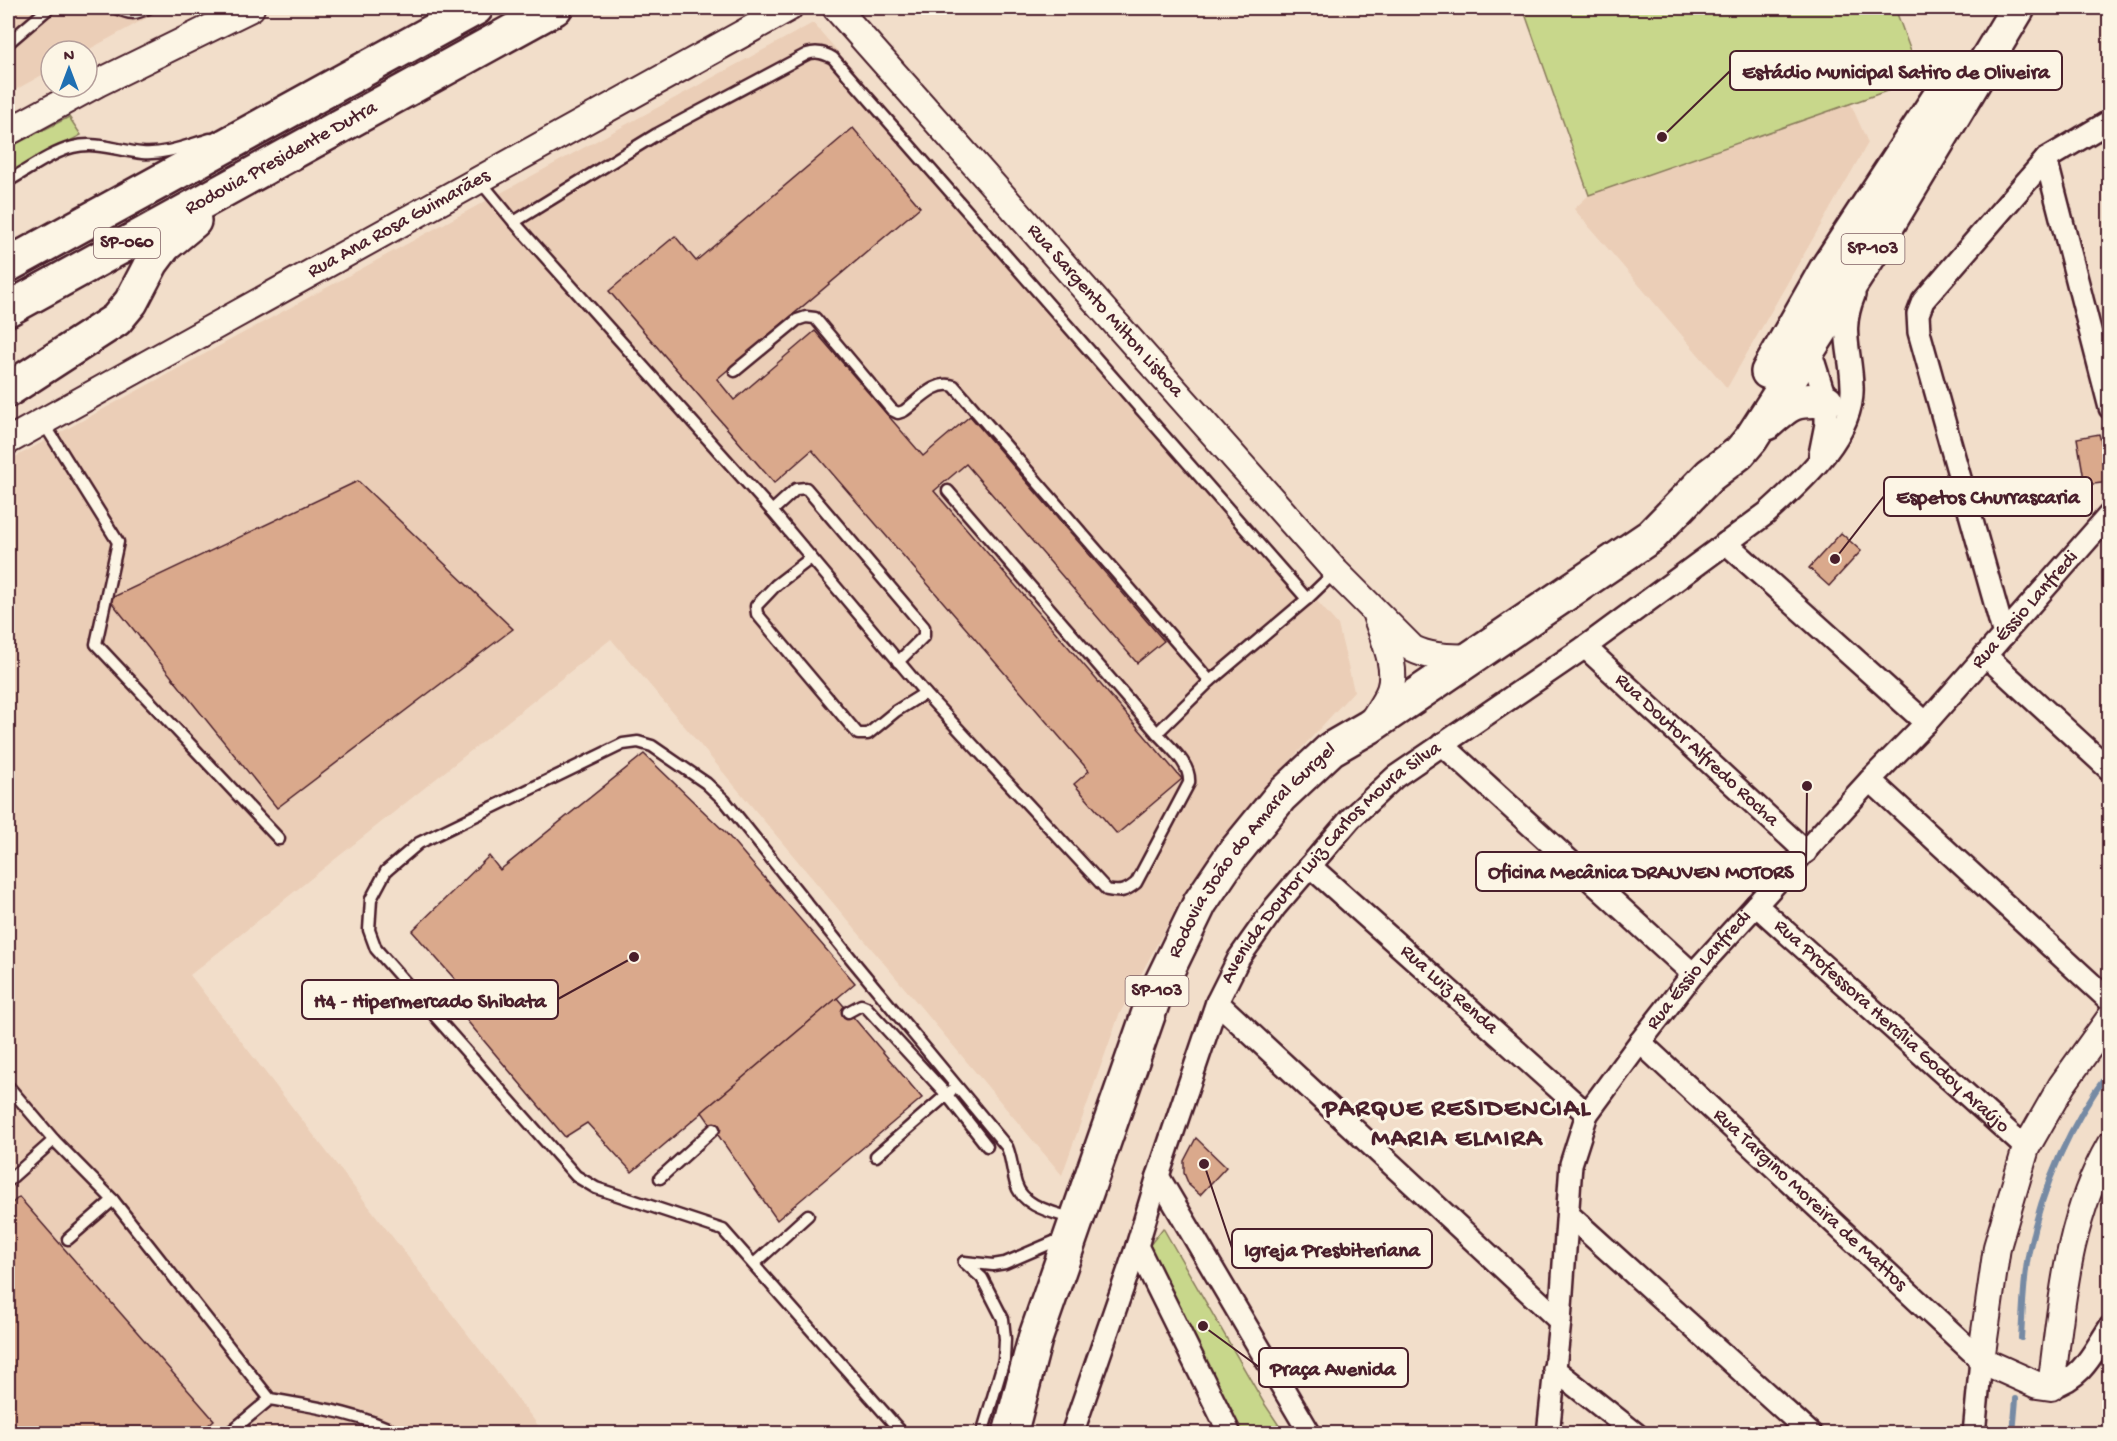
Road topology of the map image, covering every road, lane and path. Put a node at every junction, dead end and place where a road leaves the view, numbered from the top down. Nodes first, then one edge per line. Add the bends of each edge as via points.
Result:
1 (49, 8) edge
2 (116, 8) edge
3 (148, 8) edge
4 (227, 8) edge
5 (251, 8) edge
6 (476, 8) edge
7 (555, 8) edge
8 (789, 8) edge
9 (836, 8) edge
10 (2001, 8) edge
11 (2018, 8) edge
12 (205, 29) junction
13 (8, 43) edge
14 (2109, 121) edge
15 (260, 125) junction
16 (8, 132) edge
17 (2046, 159) junction
18 (246, 178) junction
19 (479, 180) junction
20 (8, 181) edge
21 (513, 222) junction
22 (1872, 250) junction
23 (8, 265) edge
24 (1826, 270) junction
25 (8, 309) edge
26 (1809, 347) junction
27 (735, 371) dead end
28 (8, 390) edge
29 (1826, 401) junction
30 (2109, 408) edge
31 (43, 422) junction
32 (1751, 439) junction
33 (8, 441) edge
34 (1818, 461) junction
35 (1710, 475) junction
36 (948, 491) dead end
37 (772, 511) junction
38 (2106, 523) edge
39 (1726, 543) junction
40 (811, 558) junction
41 (1336, 572) junction
42 (1307, 599) junction
43 (1375, 611) junction
44 (2004, 634) junction
45 (1585, 647) junction
46 (1985, 655) junction
47 (1470, 658) junction
48 (898, 662) junction
49 (1210, 681) junction
50 (925, 693) junction
51 (1926, 723) junction
52 (1369, 727) junction
53 (1157, 733) junction
54 (1442, 744) junction
55 (2109, 770) edge
56 (1870, 780) junction
57 (279, 838) dead end
58 (1806, 852) junction
59 (1310, 866) junction
60 (1756, 905) junction
61 (1693, 974) junction
62 (2109, 1001) edge
63 (1217, 1002) junction
64 (848, 1012) dead end
65 (2109, 1018) edge
66 (1640, 1042) junction
67 (8, 1086) edge
68 (956, 1086) junction
69 (947, 1095) junction
70 (1587, 1114) junction
71 (714, 1129) dead end
72 (54, 1140) junction
73 (2109, 1145) edge
74 (987, 1146) dead end
75 (2026, 1148) junction
76 (876, 1156) dead end
77 (1158, 1176) junction
78 (660, 1178) dead end
79 (8, 1181) edge
80 (113, 1200) junction
81 (808, 1215) dead end
82 (1569, 1215) junction
83 (1075, 1226) junction
84 (68, 1239) dead end
85 (1137, 1246) junction
86 (754, 1264) junction
87 (1560, 1320) junction
88 (2109, 1327) edge
89 (1981, 1360) junction
90 (1554, 1369) junction
91 (2051, 1387) junction
92 (270, 1399) junction
93 (228, 1434) edge
94 (400, 1434) edge
95 (903, 1434) edge
96 (982, 1434) edge
97 (1010, 1434) edge
98 (1072, 1434) edge
99 (1230, 1434) edge
100 (1310, 1434) edge
101 (1548, 1434) edge
102 (1636, 1434) edge
103 (1811, 1434) edge
104 (1974, 1434) edge

1 - 13 lane
2 - 3 lane via 134,14
4 - 12 street
5 - 12 street
6 - 15 main road, Rodovia Presidente Dutra / SP-060
7 - 18 main road, Rodovia Presidente Dutra / SP-060
8 - 19 street, Rua Ana Rosa Guimarães
9 - 41 street, Rua Sargento Milton Lisboa
10 - 24 main road, Rodovia João do Amaral Gurgel
11 - 22 main road, Rodovia João do Amaral Gurgel / SP-103
12 - 16 street
14 - 17 street
15 - 20 lane via 163,152 97,145 74,147
15 - 23 main road, Rodovia Presidente Dutra / SP-060
17 - 30 street
17 - 44 street via 1923,301 1918,314 1919,332
18 - 25 main road, Rodovia Presidente Dutra / SP-060
18 - 28 main road via 164,246 116,320
19 - 21 lane
19 - 31 street, Rua Ana Rosa Guimarães
21 - 37 lane
21 - 42 lane via 657,134 807,54 824,53 833,58
22 - 26 main road, Rodovia João do Amaral Gurgel / SP-103
22 - 34 street, Avenida Doutor Luiz Carlos Moura Silva via 1846,321 1851,410
24 - 26 main road via 1809,325
24 - 35 main road, Rodovia João do Amaral Gurgel
26 - 29 street
26 - 32 main road, Rodovia João do Amaral Gurgel / SP-103
27 - 49 lane via 797,320 806,317 815,318 898,413 938,384 954,386
29 - 32 main road via 1795,402
29 - 34 street via 1826,424
31 - 33 street, Rua Ana Rosa Guimarães
31 - 57 lane via 118,542 96,644
32 - 35 main road, Rodovia João do Amaral Gurgel / SP-103
34 - 39 street, Avenida Doutor Luiz Carlos Moura Silva via 1767,513
35 - 47 main road, Rodovia João do Amaral Gurgel / SP-103 via 1650,536
36 - 53 lane
37 - 40 lane
37 - 48 lane via 796,489 806,488 924,627 924,636
38 - 44 street, Rua Éssio Lanfredi
39 - 45 street, Avenida Doutor Luiz Carlos Moura Silva
39 - 51 street
40 - 48 lane
40 - 50 lane via 776,585 755,609 858,734 868,734
41 - 42 lane
41 - 43 street, Rua Sargento Milton Lisboa
42 - 49 lane
43 - 47 street, Rua Sargento Milton Lisboa via 1423,654
43 - 52 street via 1392,679 1390,691
44 - 46 street, Rua Éssio Lanfredi
45 - 54 street, Avenida Doutor Luiz Carlos Moura Silva
45 - 58 street, Rua Doutor Alfredo Rocha
46 - 51 street, Rua Éssio Lanfredi
46 - 55 street
47 - 52 main road, Rodovia João do Amaral Gurgel / SP-103
48 - 50 lane
49 - 53 lane
50 - 53 lane via 1107,890 1117,893 1136,883 1189,783 1186,766
51 - 56 street, Rua Éssio Lanfredi
52 - 83 main road, Rodovia João do Amaral Gurgel / SP-103 via 1331,749 1280,797 1200,903 1154,998
54 - 59 street, Avenida Doutor Luiz Carlos Moura Silva via 1395,777
54 - 61 street
56 - 58 street, Rua Éssio Lanfredi
56 - 62 street
58 - 60 street, Rua Éssio Lanfredi
59 - 63 street, Avenida Doutor Luiz Carlos Moura Silva via 1239,958
59 - 70 street, Rua Luiz Renda
60 - 61 street, Rua Éssio Lanfredi
60 - 75 street, Rua Professora Hercília Godoy Araújo
61 - 66 street, Rua Éssio Lanfredi
63 - 77 street, Avenida Doutor Luiz Carlos Moura Silva
63 - 87 street
64 - 69 lane via 861,1005 866,1007
65 - 75 street via 2062,1085
66 - 70 street, Rua Éssio Lanfredi
66 - 89 street, Rua Targino Moreira de Mattos
67 - 72 lane
68 - 69 lane
68 - 83 lane via 1007,1147 1021,1194 1029,1203
68 - 86 lane via 724,801 706,783 652,746 638,742 623,744 419,843 386,872 371,899 369,930 376,949 576,1176 596,1188 723,1230
69 - 74 lane
69 - 76 lane
70 - 82 street, Rua Éssio Lanfredi via 1572,1164
71 - 78 lane
72 - 79 lane
72 - 80 lane
73 - 91 street via 2086,1192 2067,1263
75 - 89 street via 1997,1247
77 - 85 street, Avenida Doutor Luiz Carlos Moura Silva
77 - 100 street
80 - 84 lane
80 - 92 lane
81 - 86 lane
82 - 87 street, Rua Éssio Lanfredi
82 - 103 street
83 - 96 lane via 1005,1263 964,1262 982,1278 1003,1319 1004,1360
83 - 97 main road, Rodovia João do Amaral Gurgel / SP-103 via 1035,1339
85 - 98 street, Avenida Doutor Luiz Carlos Moura Silva
85 - 99 street
86 - 95 lane
87 - 90 street, Rua Éssio Lanfredi
88 - 91 street via 2080,1371
89 - 91 street via 2037,1385
89 - 104 street
90 - 101 street, Rua Éssio Lanfredi
90 - 102 street
92 - 93 lane
92 - 94 lane via 331,1409

